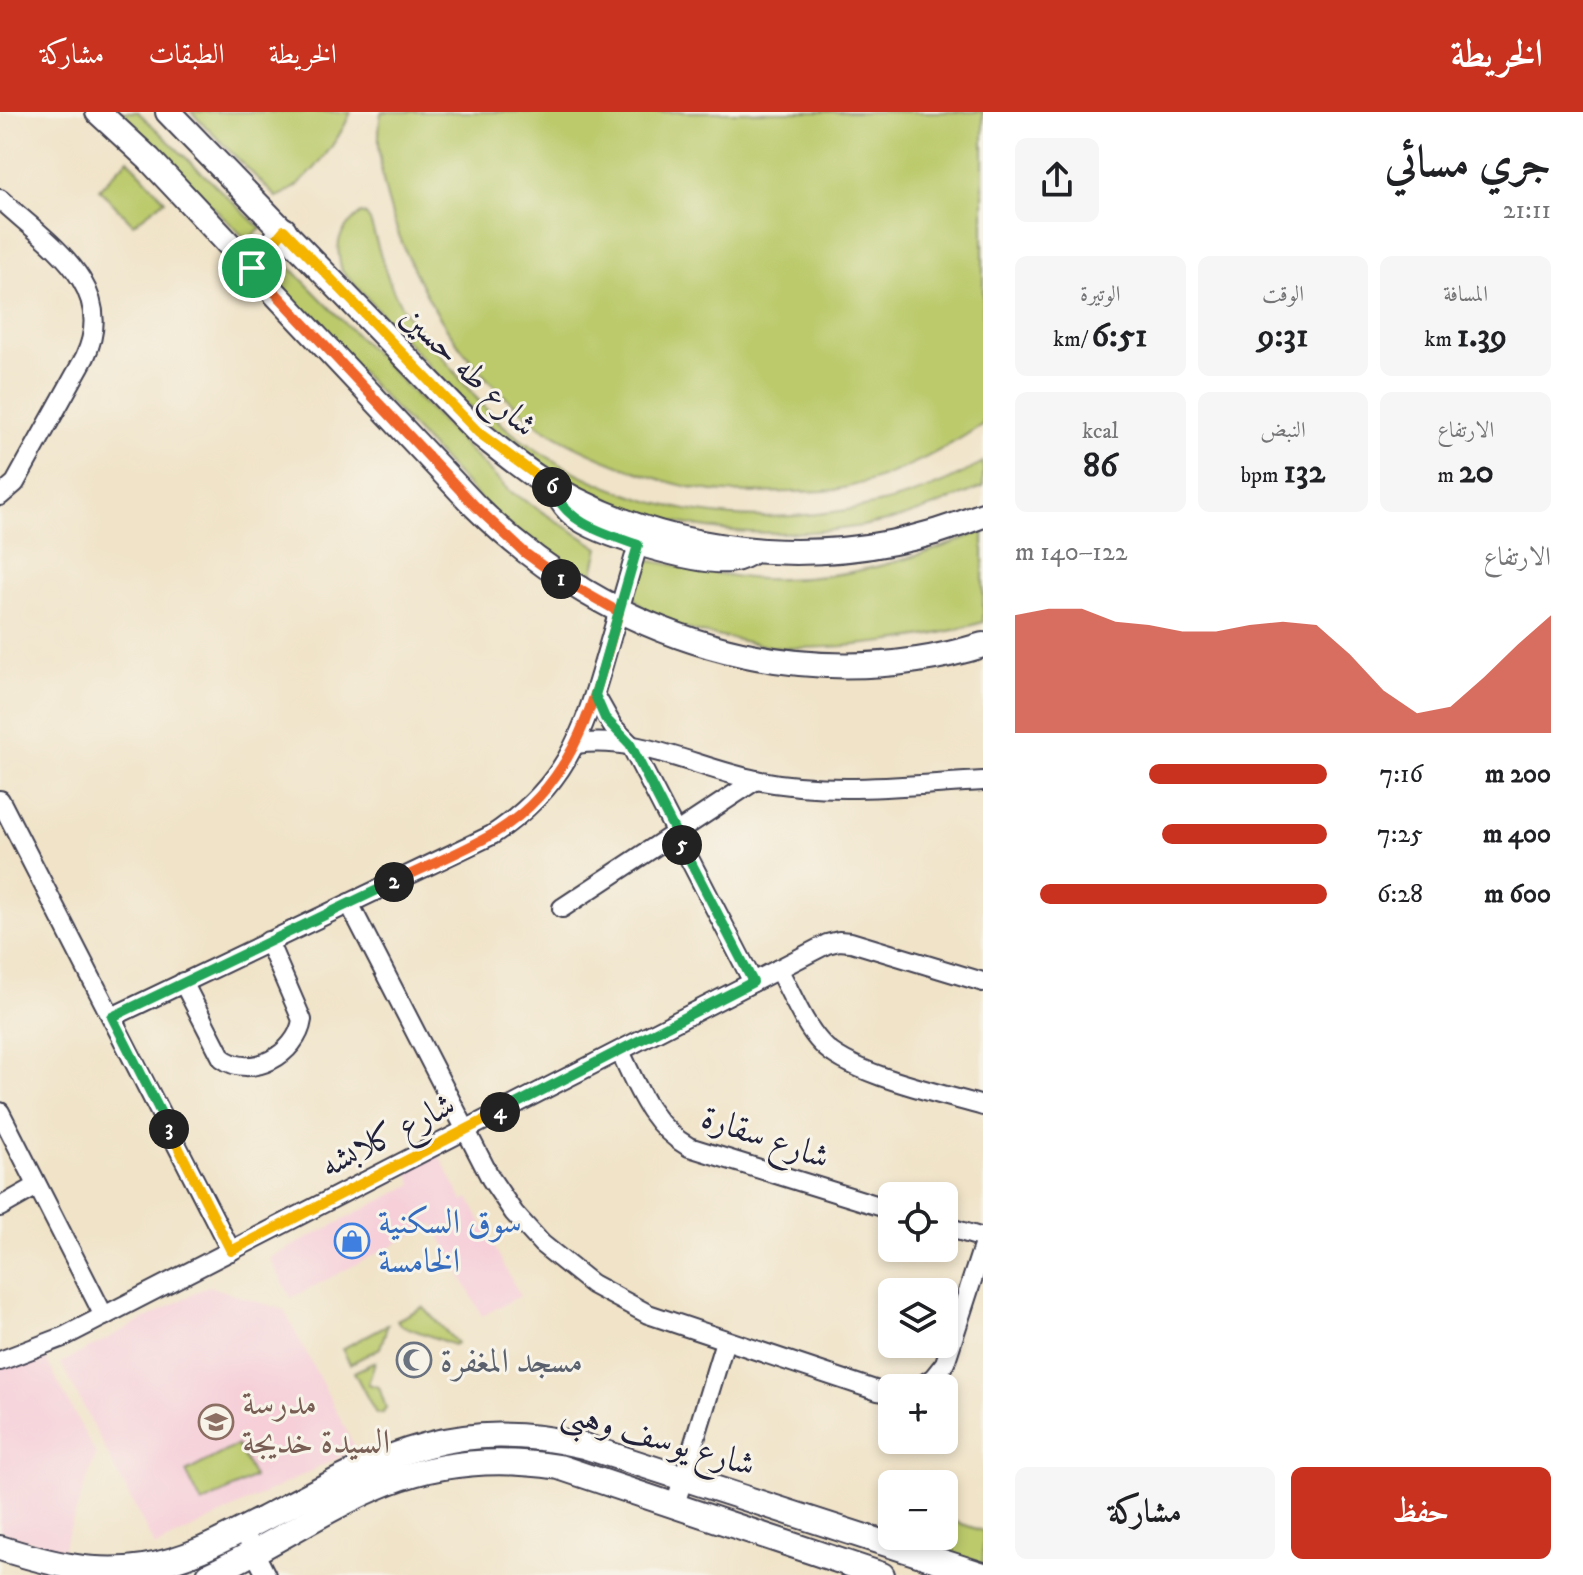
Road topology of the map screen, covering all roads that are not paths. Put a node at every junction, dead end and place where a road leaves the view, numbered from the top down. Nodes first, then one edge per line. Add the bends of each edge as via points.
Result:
1 (98, 112) edge
2 (168, 112) edge
3 (0, 199) edge
4 (284, 230) junction
5 (252, 268) junction
6 (551, 487) junction
7 (0, 496) edge
8 (983, 515) edge
9 (638, 545) junction
10 (758, 551) junction
11 (619, 612) junction
12 (983, 645) edge
13 (595, 695) junction
14 (576, 744) junction
15 (630, 744) junction
16 (756, 780) junction
17 (983, 781) edge
18 (0, 800) edge
19 (676, 833) junction
20 (349, 903) junction
21 (562, 908) dead end
22 (268, 941) junction
23 (778, 969) junction
24 (183, 982) junction
25 (753, 982) junction
26 (983, 982) edge
27 (112, 1017) junction
28 (620, 1051) junction
29 (983, 1106) edge
30 (0, 1112) edge
31 (465, 1130) junction
32 (37, 1186) junction
33 (878, 1206) edge
34 (0, 1207) edge
35 (958, 1230) edge
36 (983, 1238) edge
37 (983, 1246) edge
38 (231, 1251) junction
39 (104, 1316) junction
40 (725, 1341) junction
41 (0, 1361) edge
42 (936, 1374) edge
43 (878, 1389) edge
44 (683, 1478) junction
45 (675, 1505) junction
46 (243, 1530) junction
47 (878, 1540) edge
48 (0, 1548) edge
49 (884, 1550) edge
50 (907, 1550) edge
51 (261, 1564) edge
52 (878, 1574) edge
53 (209, 1575) edge
54 (983, 1575) edge

1 - 5 main road
2 - 4 main road, شارع طه حسين
3 - 7 street via 80,276 92,298 95,322 85,357 15,483
4 - 5 main road
4 - 6 main road, شارع طه حسين via 479,433
5 - 11 main road via 499,530 552,573
6 - 9 street via 572,517
6 - 10 main road, شارع طه حسين via 646,529
8 - 10 main road, شارع طه حسين via 870,547
9 - 10 street via 725,563
9 - 11 street
11 - 12 main road via 706,646 806,663 909,661
11 - 13 street
13 - 14 street
13 - 15 street via 605,718
14 - 15 street
14 - 20 street via 550,785 508,824
15 - 16 street
15 - 19 street
16 - 17 street via 823,787
16 - 19 street
18 - 27 street
19 - 21 street
19 - 25 street
20 - 22 street
20 - 31 street
22 - 24 street
22 - 24 street via 302,1020 295,1042 264,1062 241,1068 222,1058
23 - 25 street, شارع كلابشه
23 - 26 street, شارع كلابشه via 827,944 845,941
23 - 29 street via 814,1034 839,1059
24 - 27 street
25 - 28 street, شارع كلابشه
27 - 38 street
28 - 31 street, شارع كلابشه
28 - 33 street, شارع سقارة via 647,1108 689,1147
30 - 32 street
31 - 38 street, شارع كلابشه
31 - 40 street via 502,1197 558,1258 592,1284 648,1314
32 - 34 street
32 - 39 street
35 - 36 street
37 - 42 street via 945,1363
38 - 39 street, شارع كلابشه
39 - 41 street, شارع كلابشه
40 - 43 street
40 - 44 street
44 - 45 street
44 - 46 main road, شارع يوسف وهبى via 562,1441 517,1435 468,1437 389,1456
44 - 47 main road, شارع يوسف وهبى
45 - 51 main road, شارع يوسف وهبى via 559,1467 510,1461 460,1464 378,1487
45 - 52 main road, شارع يوسف وهبى
46 - 48 main road, شارع يوسف وهبى via 188,1556 118,1570 54,1565
46 - 51 street
49 - 52 main road
50 - 54 main road, شارع يوسف وهبى
51 - 53 main road, شارع يوسف وهبى

